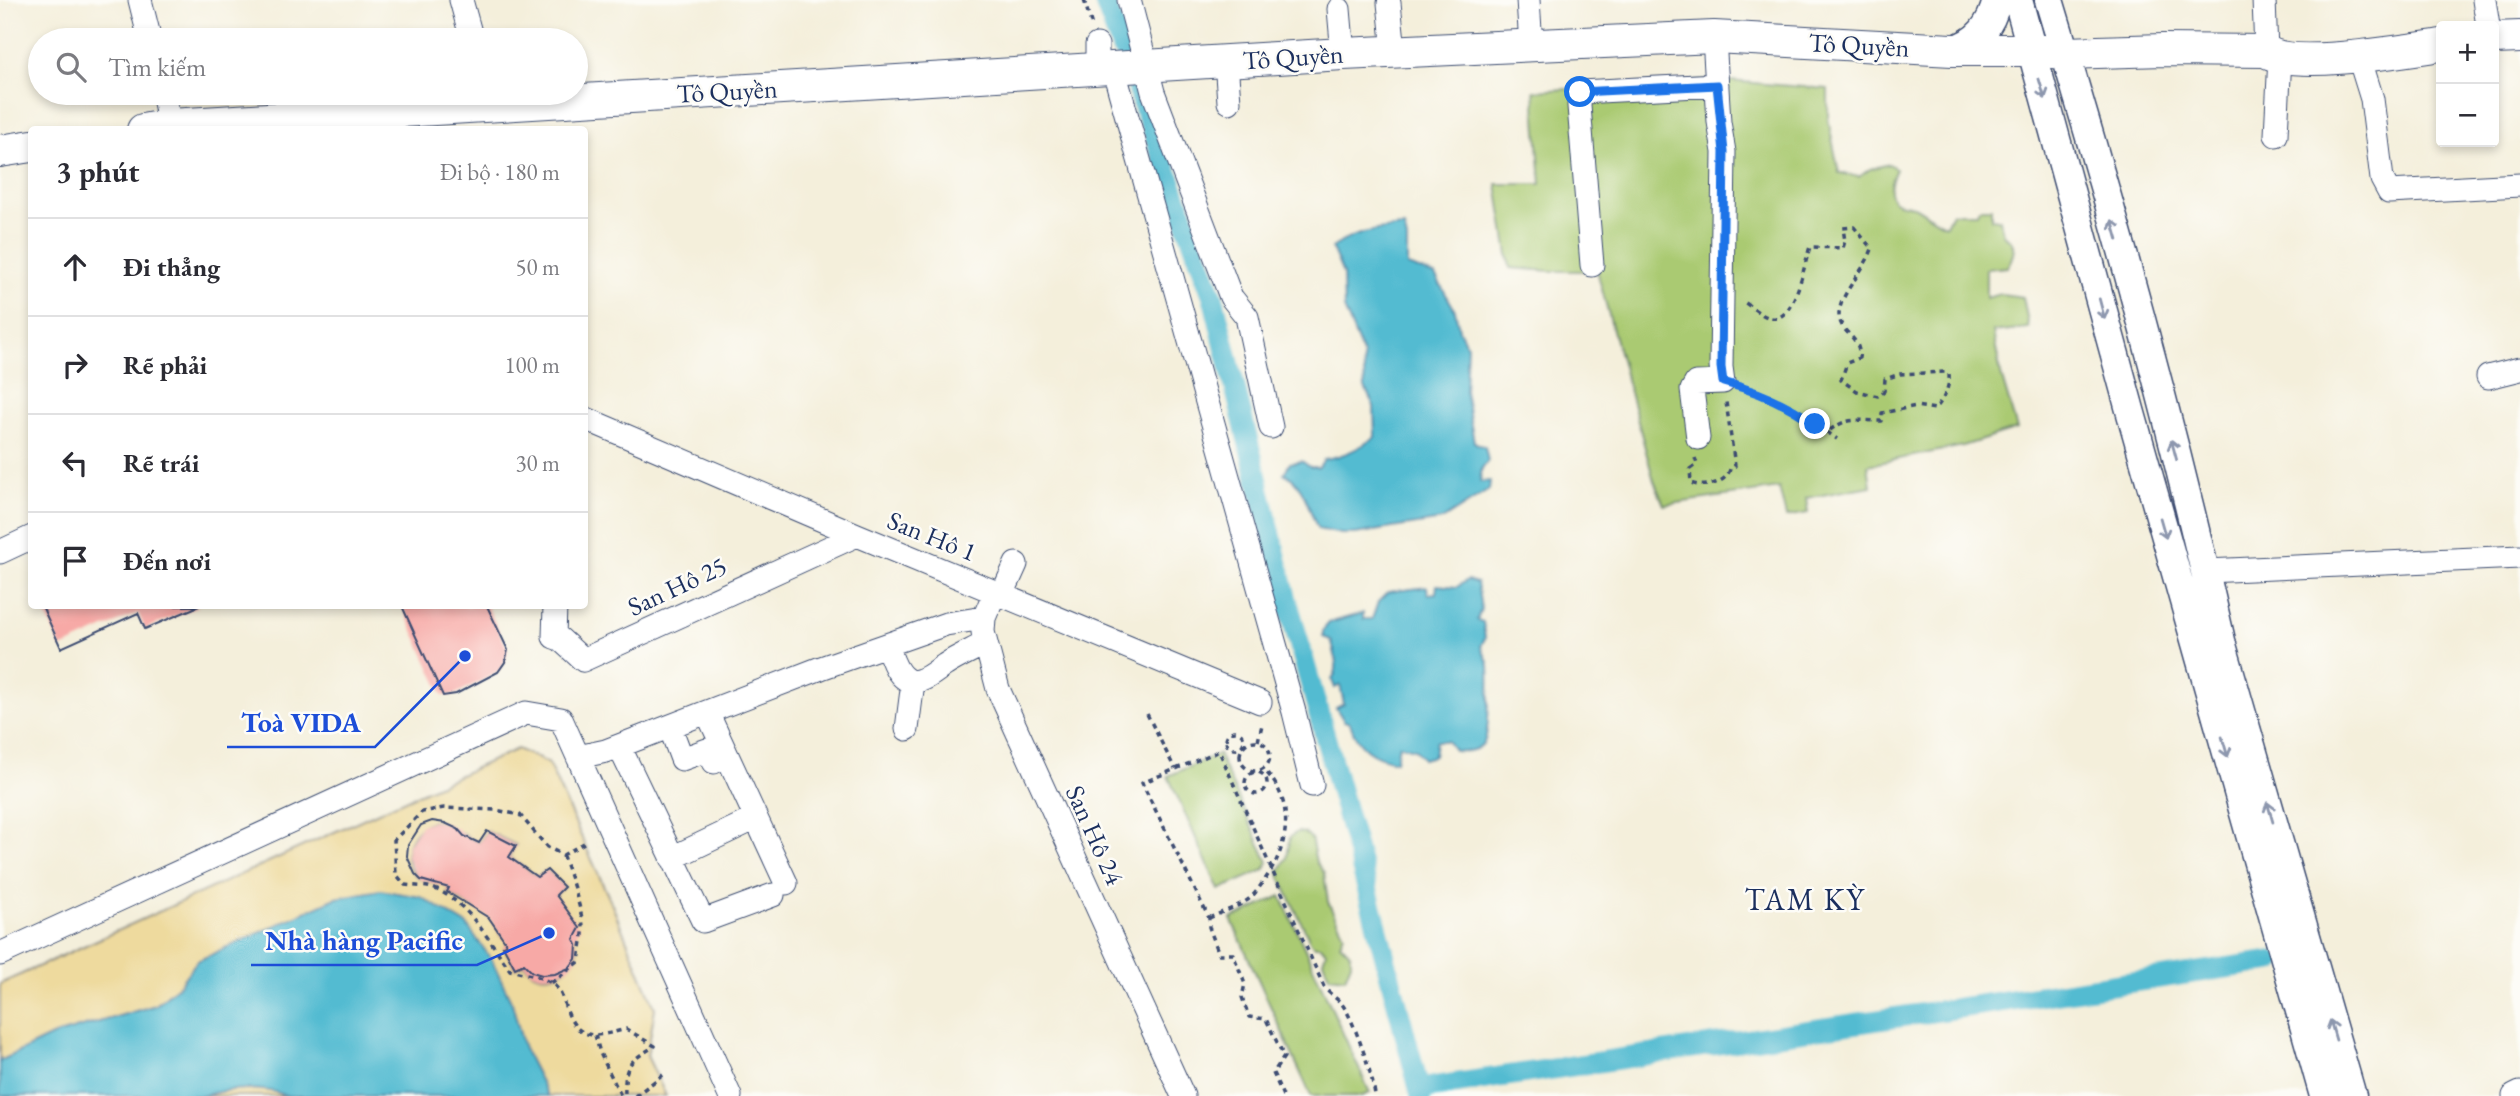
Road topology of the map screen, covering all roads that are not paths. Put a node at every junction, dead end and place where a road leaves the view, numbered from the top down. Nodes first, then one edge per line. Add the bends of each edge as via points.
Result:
1 (141, 0) edge
2 (461, 0) edge
3 (1129, 0) edge
4 (1528, 0) edge
5 (1997, 0) edge
6 (2018, 0) edge
7 (2049, 0) edge
8 (2264, 0) edge
9 (2484, 0) edge
10 (1389, 3) dead end
11 (1339, 9) dead end
12 (2487, 21) edge
13 (147, 28) edge
14 (468, 28) edge
15 (1714, 37) junction
16 (2520, 37) edge
17 (2499, 38) edge
18 (1531, 45) junction
19 (2436, 46) edge
20 (1952, 50) junction
21 (2030, 50) junction
22 (1394, 51) junction
23 (2065, 53) junction
24 (1343, 54) junction
25 (2273, 54) junction
26 (2359, 57) junction
27 (1102, 60) junction
28 (1226, 61) junction
29 (1147, 66) junction
30 (1717, 85) junction
31 (588, 92) edge
32 (1230, 102) dead end
33 (162, 105) edge
34 (416, 105) edge
35 (161, 126) edge
36 (183, 126) edge
37 (2276, 135) dead end
38 (28, 147) edge
39 (0, 151) edge
40 (2520, 185) edge
41 (1592, 265) dead end
42 (2520, 369) edge
43 (2488, 377) dead end
44 (588, 420) edge
45 (1271, 427) dead end
46 (1698, 438) road end
47 (857, 535) junction
48 (28, 539) edge
49 (0, 552) edge
50 (2520, 557) edge
51 (1016, 564) dead end
52 (2206, 571) junction
53 (2176, 574) junction
54 (998, 593) junction
55 (555, 609) edge
56 (984, 618) junction
57 (984, 644) junction
58 (887, 645) junction
59 (913, 682) junction
60 (1260, 702) dead end
61 (708, 712) junction
62 (670, 727) junction
63 (907, 729) dead end
64 (619, 746) junction
65 (578, 757) junction
66 (713, 762) dead end
67 (1312, 785) dead end
68 (756, 818) junction
69 (672, 858) junction
70 (0, 954) edge
71 (2520, 1093) edge
72 (730, 1096) edge
73 (1183, 1096) edge
74 (2324, 1096) edge
75 (2352, 1096) edge
76 (2514, 1096) edge

1 - 13 street
2 - 14 street
3 - 29 street
4 - 18 street
5 - 20 street via 1980,36
6 - 21 street
7 - 23 street
8 - 25 street
9 - 12 street
10 - 22 street
11 - 24 street
15 - 18 main road, Tô Quyền
15 - 20 main road, Tô Quyền
15 - 30 street
16 - 17 main road
18 - 22 main road, Tô Quyền
19 - 26 main road, Tô Quyền
20 - 21 main road, Tô Quyền
21 - 23 main road, Tô Quyền
21 -> 53 street
22 - 24 main road, Tô Quyền
23 - 25 main road, Tô Quyền
52 -> 23 street
24 - 28 main road, Tô Quyền
25 - 26 main road, Tô Quyền
25 - 37 street
26 - 40 street via 2372,99 2382,179 2389,192
27 - 29 main road, Tô Quyền
27 - 31 main road, Tô Quyền
27 - 67 street
28 - 29 main road, Tô Quyền
28 - 32 street
29 - 45 street via 1231,297 1247,317
30 - 41 street via 1580,92
30 - 46 street via 1724,152 1723,382 1696,383 1692,390
33 - 35 street
34 - 36 main road, Tô Quyền
38 - 39 main road
42 - 43 street
44 - 47 street, San Hô 1
47 - 54 street, San Hô 1
47 - 55 street, San Hô 25 via 583,660 554,638
48 - 49 street
50 - 52 street
51 - 54 street, San Hô 24
52 - 53 street
75 -> 52 street via 2222,645
53 -> 74 street
54 - 56 street, San Hô 24
54 - 60 street, San Hô 1
56 - 57 street, San Hô 24
56 - 58 street via 946,624
57 - 59 street
57 - 73 street, San Hô 24 via 998,689
58 - 59 street via 894,666
58 - 61 street
59 - 63 street
61 - 62 street
61 - 68 street
62 - 64 street
62 - 66 street via 682,759 708,750
64 - 65 street
64 - 69 street
65 - 70 street via 561,719 526,713
65 - 72 street
68 - 69 street
68 - 69 street via 779,889 703,921
71 - 76 street

